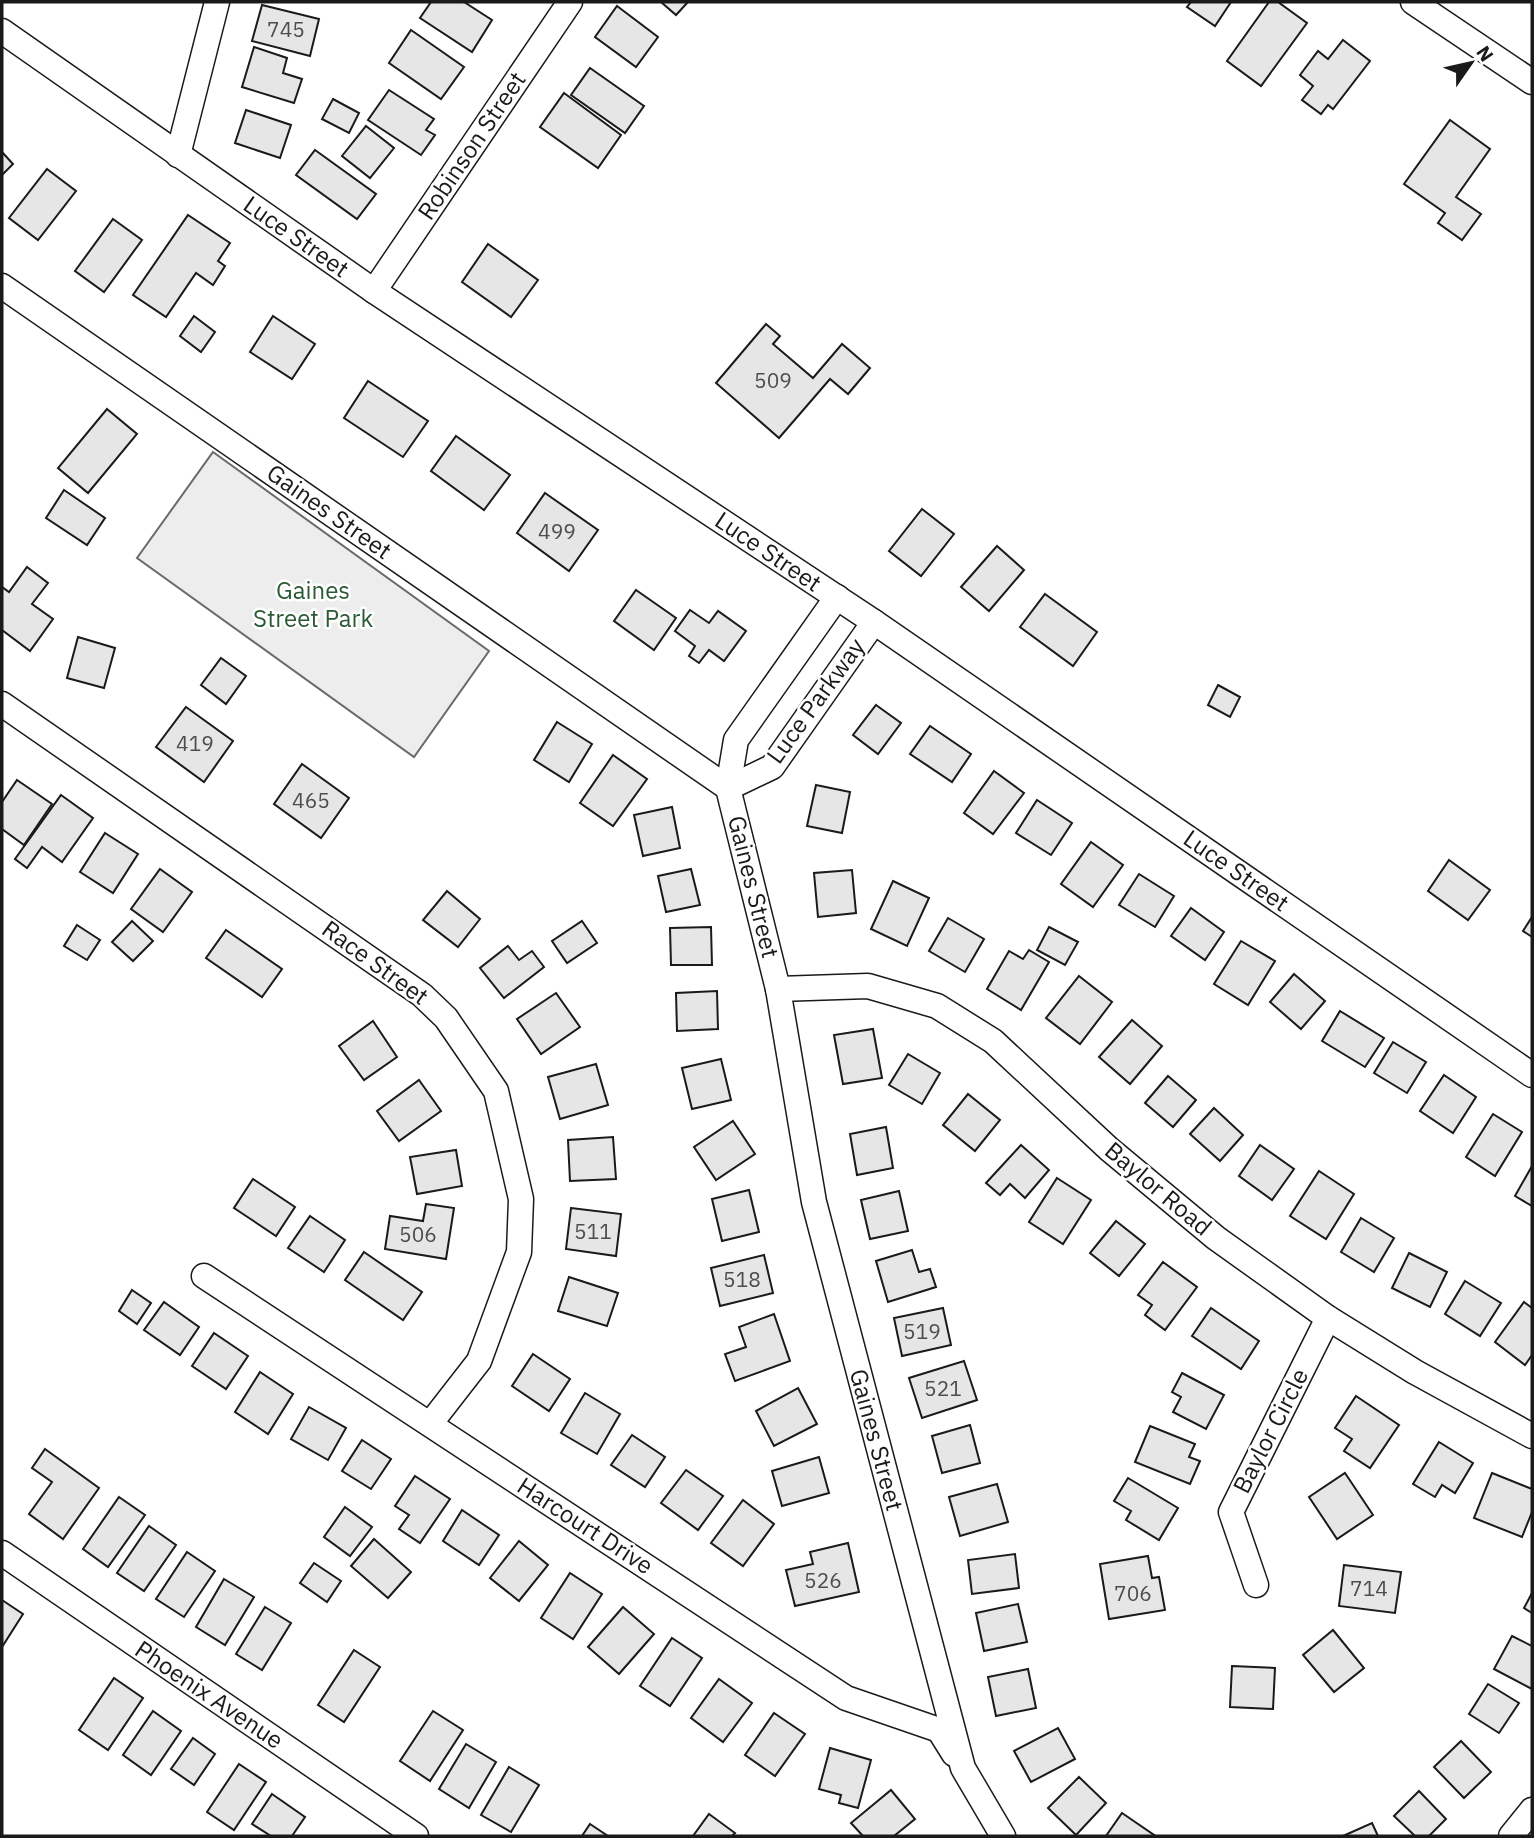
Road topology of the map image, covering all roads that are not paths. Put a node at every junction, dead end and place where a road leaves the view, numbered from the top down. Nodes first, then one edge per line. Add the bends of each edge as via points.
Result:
1 (217, 2) edge
2 (570, 2) edge
3 (1413, 2) edge
4 (2, 31) edge
5 (1532, 82) edge
6 (178, 155) junction
7 (2, 286) edge
8 (374, 291) junction
9 (837, 597) junction
10 (874, 622) junction
11 (2, 704) edge
12 (728, 788) junction
13 (778, 989) junction
14 (1532, 1075) edge
15 (204, 1276) dead end
16 (1328, 1318) junction
17 (430, 1424) junction
18 (1532, 1436) edge
19 (2, 1553) edge
20 (1256, 1585) dead end
21 (962, 1768) junction
22 (1532, 1810) edge
23 (416, 1836) edge
24 (1003, 1836) edge
25 (1511, 1836) edge

1 - 6 street
2 - 8 street, Robinson Street
3 - 5 street
4 - 6 street, Luce Street
6 - 8 street, Luce Street
7 - 12 street, Gaines Street
8 - 9 street, Luce Street
9 - 10 street, Luce Street
9 - 12 street, Luce Parkway via 736,740
10 - 12 street, Luce Parkway via 772,767
10 - 14 street, Luce Street
11 - 17 street, Race Street via 422,995 446,1018 496,1091 521,1199 519,1252 480,1361
12 - 13 street, Gaines Street
13 - 16 street, Baylor Road via 868,986 937,1006 993,1041 1109,1149 1216,1238
13 - 21 street, Gaines Street via 814,1202
15 - 17 street, Harcourt Drive
16 - 18 street, Baylor Road
16 - 20 street, Baylor Circle via 1231,1512
17 - 21 street, Harcourt Drive via 846,1698 939,1730
19 - 23 street, Phoenix Avenue
21 - 24 street, Gaines Street
22 - 25 street

